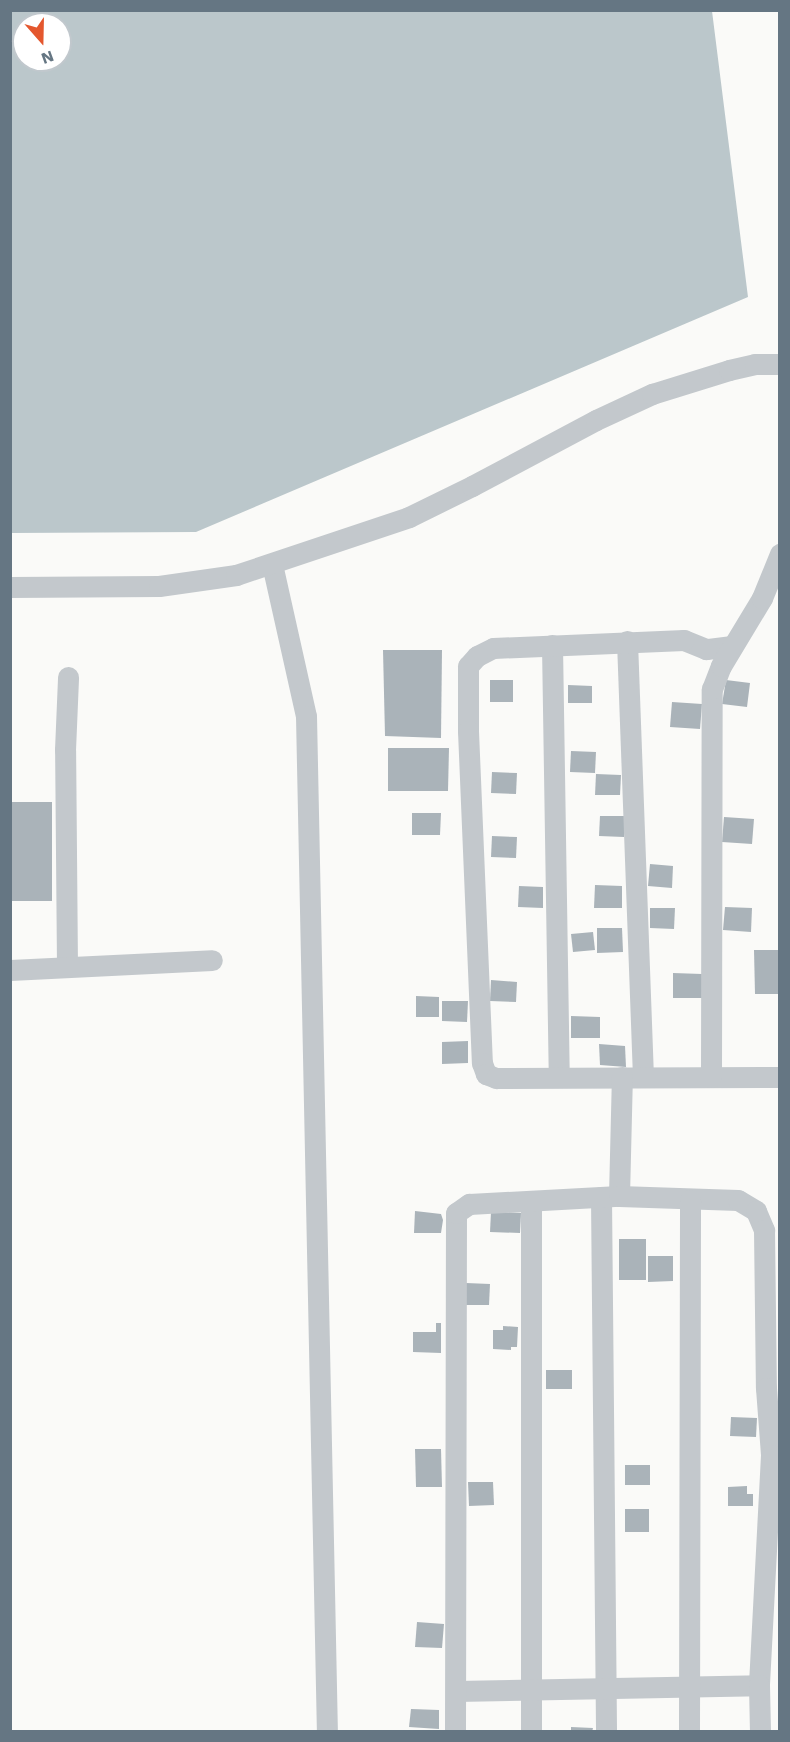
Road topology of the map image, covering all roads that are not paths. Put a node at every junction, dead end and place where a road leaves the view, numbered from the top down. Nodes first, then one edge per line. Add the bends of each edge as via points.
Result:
1 (780, 364) edge
2 (780, 554) edge
3 (272, 564) junction
4 (10, 587) edge
5 (627, 641) junction
6 (552, 645) junction
7 (732, 646) junction
8 (68, 677) dead end
9 (212, 960) dead end
10 (67, 968) junction
11 (10, 970) edge
12 (559, 1077) junction
13 (622, 1077) junction
14 (643, 1077) junction
15 (711, 1077) junction
16 (779, 1077) edge
17 (610, 1196) junction
18 (690, 1200) junction
19 (531, 1201) junction
20 (759, 1685) junction
21 (689, 1687) junction
22 (605, 1688) junction
23 (531, 1689) junction
24 (456, 1691) junction
25 (327, 1731) edge
26 (455, 1731) edge
27 (531, 1731) edge
28 (606, 1731) edge
29 (689, 1731) edge
30 (760, 1731) edge

1 - 3 street via 729,370 652,394 409,517
2 - 7 street via 762,598
3 - 4 street via 236,575 159,586
3 - 25 street via 306,716
5 - 6 street
5 - 7 street via 684,640 706,649
5 - 14 street
6 - 12 street
6 - 12 street via 493,648 468,666 467,685 482,1063 486,1074 496,1078
7 - 15 street via 712,689
8 - 10 street
9 - 10 street
10 - 11 street
12 - 13 street
13 - 14 street
13 - 17 street
14 - 15 street
15 - 16 street
17 - 18 street
17 - 19 street
17 - 22 street
18 - 20 street via 738,1200 748,1204 761,1218 764,1230 771,1455
18 - 21 street
19 - 23 street
19 - 24 street via 469,1204 456,1213 454,1220
20 - 21 street
20 - 30 street
21 - 22 street
21 - 29 street
22 - 23 street
22 - 28 street
23 - 24 street
23 - 27 street
24 - 26 street

